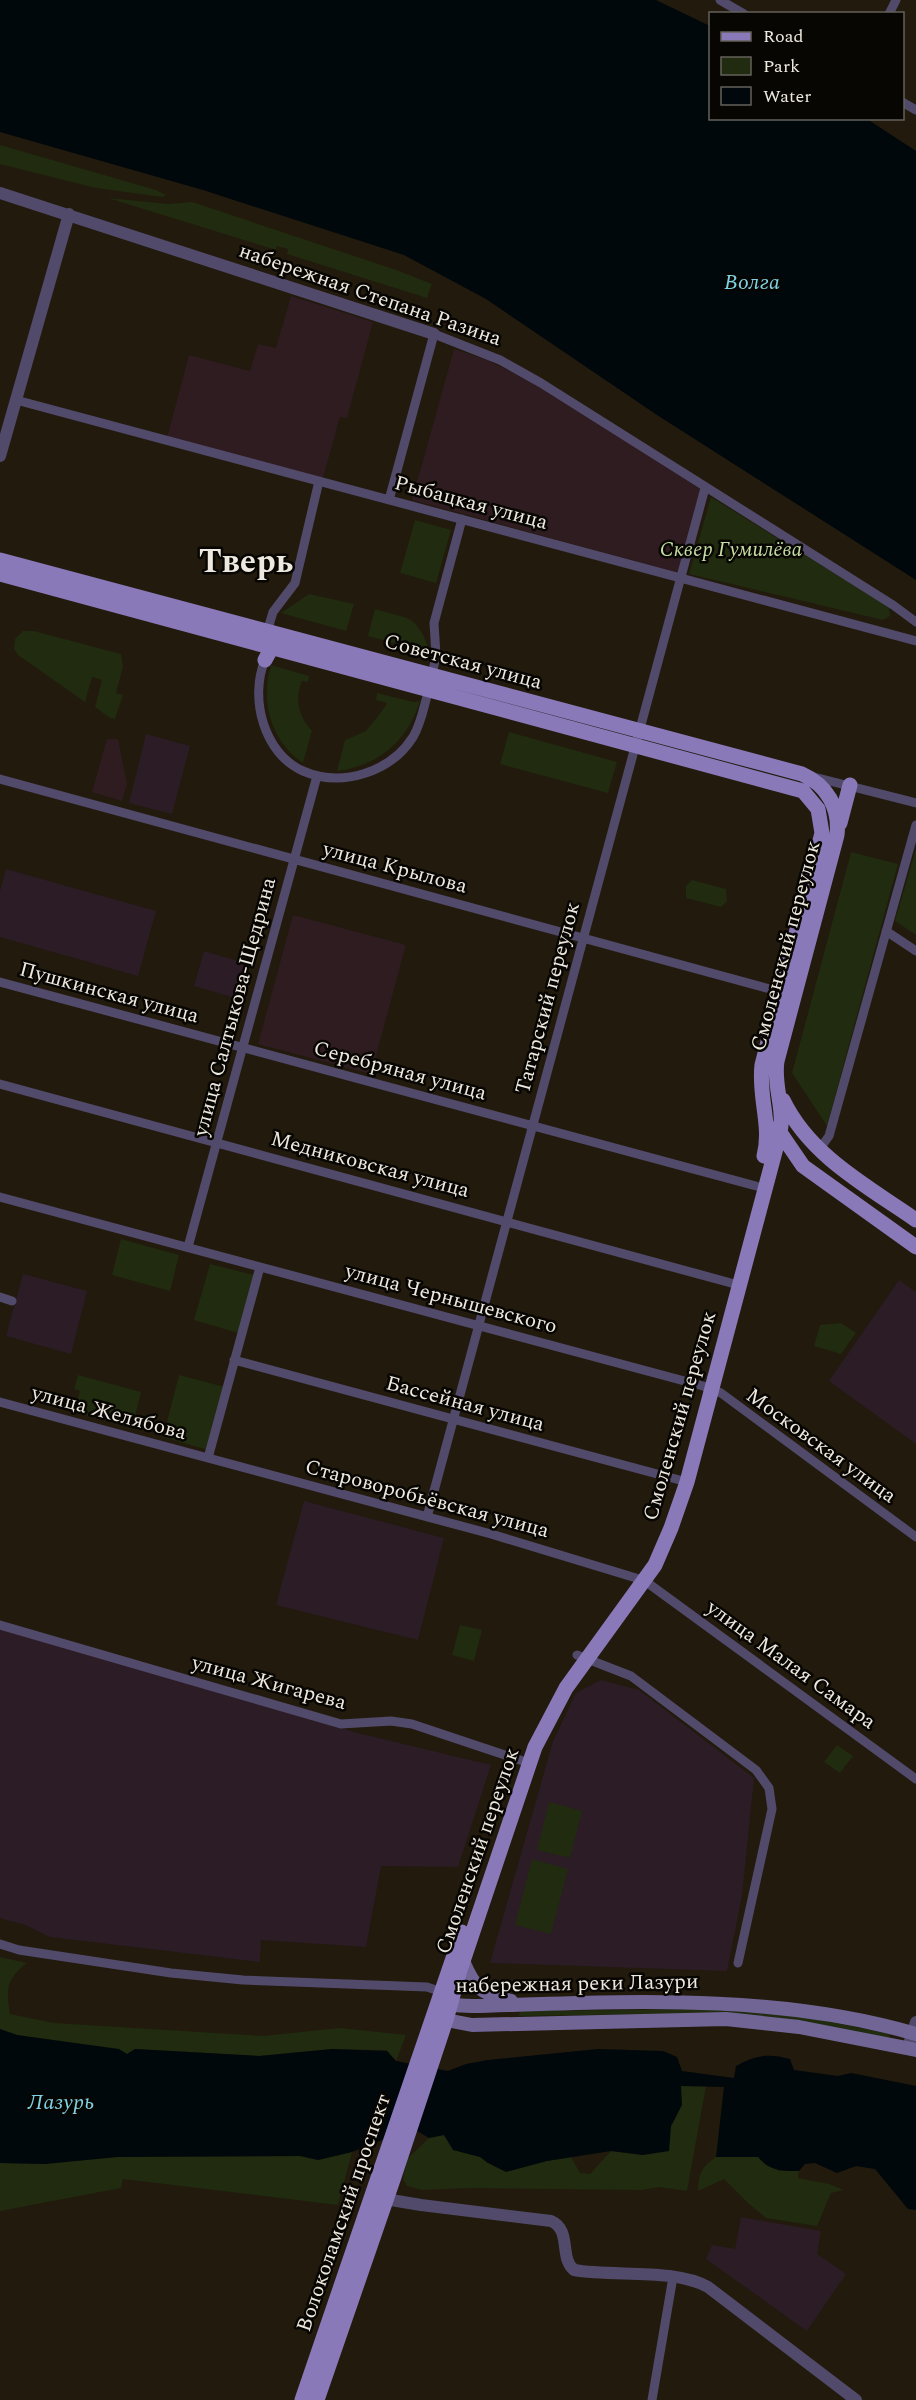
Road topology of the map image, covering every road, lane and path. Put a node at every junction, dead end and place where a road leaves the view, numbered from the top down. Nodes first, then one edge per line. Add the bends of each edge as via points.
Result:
1 (720, 0) edge
2 (741, 12) edge
3 (0, 193) edge
4 (69, 214) junction
5 (434, 334) junction
6 (16, 400) junction
7 (0, 456) edge
8 (319, 481) junction
9 (705, 488) junction
10 (389, 500) junction
11 (462, 519) junction
12 (0, 560) edge
13 (0, 574) edge
14 (681, 578) junction
15 (916, 622) edge
16 (267, 632) junction
17 (295, 639) junction
18 (916, 640) edge
19 (269, 654) junction
20 (431, 682) junction
21 (637, 738) junction
22 (317, 776) junction
23 (0, 779) edge
24 (799, 781) junction
25 (850, 785) junction
26 (916, 803) edge
27 (916, 825) edge
28 (837, 835) junction
29 (294, 859) junction
30 (886, 931) junction
31 (583, 938) junction
32 (916, 951) edge
33 (0, 982) edge
34 (779, 991) junction
35 (243, 1048) junction
36 (0, 1084) edge
37 (762, 1092) junction
38 (779, 1092) junction
39 (532, 1126) junction
40 (780, 1133) junction
41 (217, 1142) junction
42 (782, 1150) junction
43 (823, 1154) junction
44 (803, 1166) junction
45 (761, 1177) junction
46 (0, 1197) edge
47 (916, 1220) edge
48 (507, 1221) junction
49 (188, 1247) junction
50 (916, 1247) edge
51 (260, 1267) junction
52 (731, 1282) junction
53 (0, 1297) edge
54 (12, 1301) dead end
55 (478, 1326) junction
56 (234, 1360) junction
57 (707, 1388) junction
58 (0, 1402) edge
59 (453, 1419) junction
60 (208, 1458) junction
61 (683, 1481) junction
62 (427, 1517) junction
63 (916, 1537) edge
64 (640, 1580) junction
65 (0, 1626) edge
66 (582, 1657) junction
67 (525, 1761) junction
68 (916, 1779) edge
69 (0, 1944) edge
70 (463, 1961) junction
71 (738, 1963) dead end
72 (446, 1999) junction
73 (518, 2005) junction
74 (441, 2017) junction
75 (518, 2024) junction
76 (915, 2029) edge
77 (432, 2042) joint
78 (912, 2049) edge
79 (379, 2198) junction
80 (673, 2277) junction
81 (302, 2400) edge
82 (317, 2400) edge
83 (652, 2400) edge
84 (856, 2400) edge

1 - 2 street
3 - 4 street, набережная Степана Разина
4 - 5 street, набережная Степана Разина
4 - 6 street
5 - 9 street, набережная Степана Разина via 500,360 541,383
5 - 10 street
6 - 7 street
6 - 8 street, Рыбацкая улица
8 - 10 street, Рыбацкая улица
8 - 16 street via 295,583 273,612
9 - 14 street, Татарский переулок
9 - 15 street, набережная Степана Разина
10 - 11 street, Рыбацкая улица
11 - 14 street, Рыбацкая улица
11 - 20 street via 435,623 436,656
12 - 16 main road, Советская улица
13 - 19 main road, Советская улица
14 - 18 street, Рыбацкая улица
14 - 21 street, Татарский переулок
16 - 17 main road, Советская улица
17 - 19 main road
17 - 20 main road, Советская улица
19 - 20 main road, Советская улица via 408,684
19 - 22 street via 258,691 265,728 287,761
20 - 21 main road, Советская улица
20 - 22 street via 417,729 390,761 359,775
21 - 24 main road, Советская улица
21 - 31 street, Татарский переулок
22 - 29 street, улица Салтыкова-Щедрина
23 - 29 street, улица Крылова
24 - 25 street, Советская улица
24 - 28 main road, Смоленский переулок via 821,786 831,800 837,817
24 - 34 main road, Смоленский переулок via 817,806 822,830
25 - 26 street, Советская улица
25 - 28 main road
27 - 30 street
28 - 38 main road, Смоленский переулок via 777,1061
29 - 31 street, улица Крылова
29 - 35 street, улица Салтыкова-Щедрина
30 - 32 street
30 - 43 street
31 - 34 street, улица Крылова
31 - 39 street, Татарский переулок
33 - 35 street, Пушкинская улица
34 - 37 main road, Смоленский переулок via 762,1065
35 - 39 street, Серебряная улица
35 - 41 street, улица Салтыкова-Щедрина
36 - 41 street, Медниковская улица
37 - 40 main road
37 - 45 main road, Смоленский переулок via 768,1136
38 - 40 main road, Смоленский переулок
38 - 43 main road via 796,1123
39 - 45 street, Серебряная улица via 660,1160
39 - 48 street, Татарский переулок
40 - 42 main road
41 - 48 street, Медниковская улица
41 - 49 street, улица Салтыкова-Щедрина
42 - 43 main road
42 - 44 main road
42 - 45 main road, Смоленский переулок
43 - 47 main road
44 - 45 main road via 786,1163
44 - 50 main road
45 - 52 main road, Смоленский переулок
45 - 57 main road, Смоленский переулок
46 - 49 street, улица Чернышевского
48 - 52 street, Медниковская улица
48 - 55 street, Татарский переулок
49 - 51 street, улица Чернышевского
51 - 55 street, улица Чернышевского
51 - 56 street
52 - 57 main road, Смоленский переулок
53 - 54 street
55 - 57 street, улица Чернышевского
55 - 59 street, Татарский переулок
56 - 59 street, Бассейная улица
56 - 60 street
57 - 61 main road, Смоленский переулок
57 - 63 street, Московская улица via 721,1393
58 - 60 street, улица Желябова
59 - 61 street, Бассейная улица
59 - 62 street, Татарский переулок
60 - 62 street, Староворобьёвская улица
61 - 64 main road, Смоленский переулок
62 - 64 street, Староворобьёвская улица
64 - 66 main road, Смоленский переулок
64 - 68 street, улица Малая Самара
65 - 67 street, улица Жигарева via 341,1724 412,1724
66 - 67 main road, Смоленский переулок via 546,1703
66 - 71 street via 631,1676 756,1770 767,1784 772,1801 769,1829
67 - 70 main road, Смоленский переулок
67 - 72 main road, Смоленский переулок
69 - 72 street via 192,1975 428,1987
70 - 72 main road, Смоленский переулок
70 - 73 main road via 479,1989
72 - 73 main road, набережная реки Лазури
72 - 74 main road, Смоленский переулок
73 - 75 main road via 508,2014
73 - 76 main road, набережная реки Лазури via 729,2003 802,2010
74 - 75 main road, набережная реки Лазури via 472,2025
74 - 77 main road, Смоленский переулок
75 - 78 main road, набережная реки Лазури via 726,2019 799,2027
76 - 78 street
77 - 79 main road, Волоколамский проспект
79 - 80 street via 552,2221 561,2229 569,2265 576,2271
79 - 81 main road, Волоколамский проспект
79 - 82 main road, Волоколамский проспект
80 - 83 street
80 - 84 street via 708,2287

